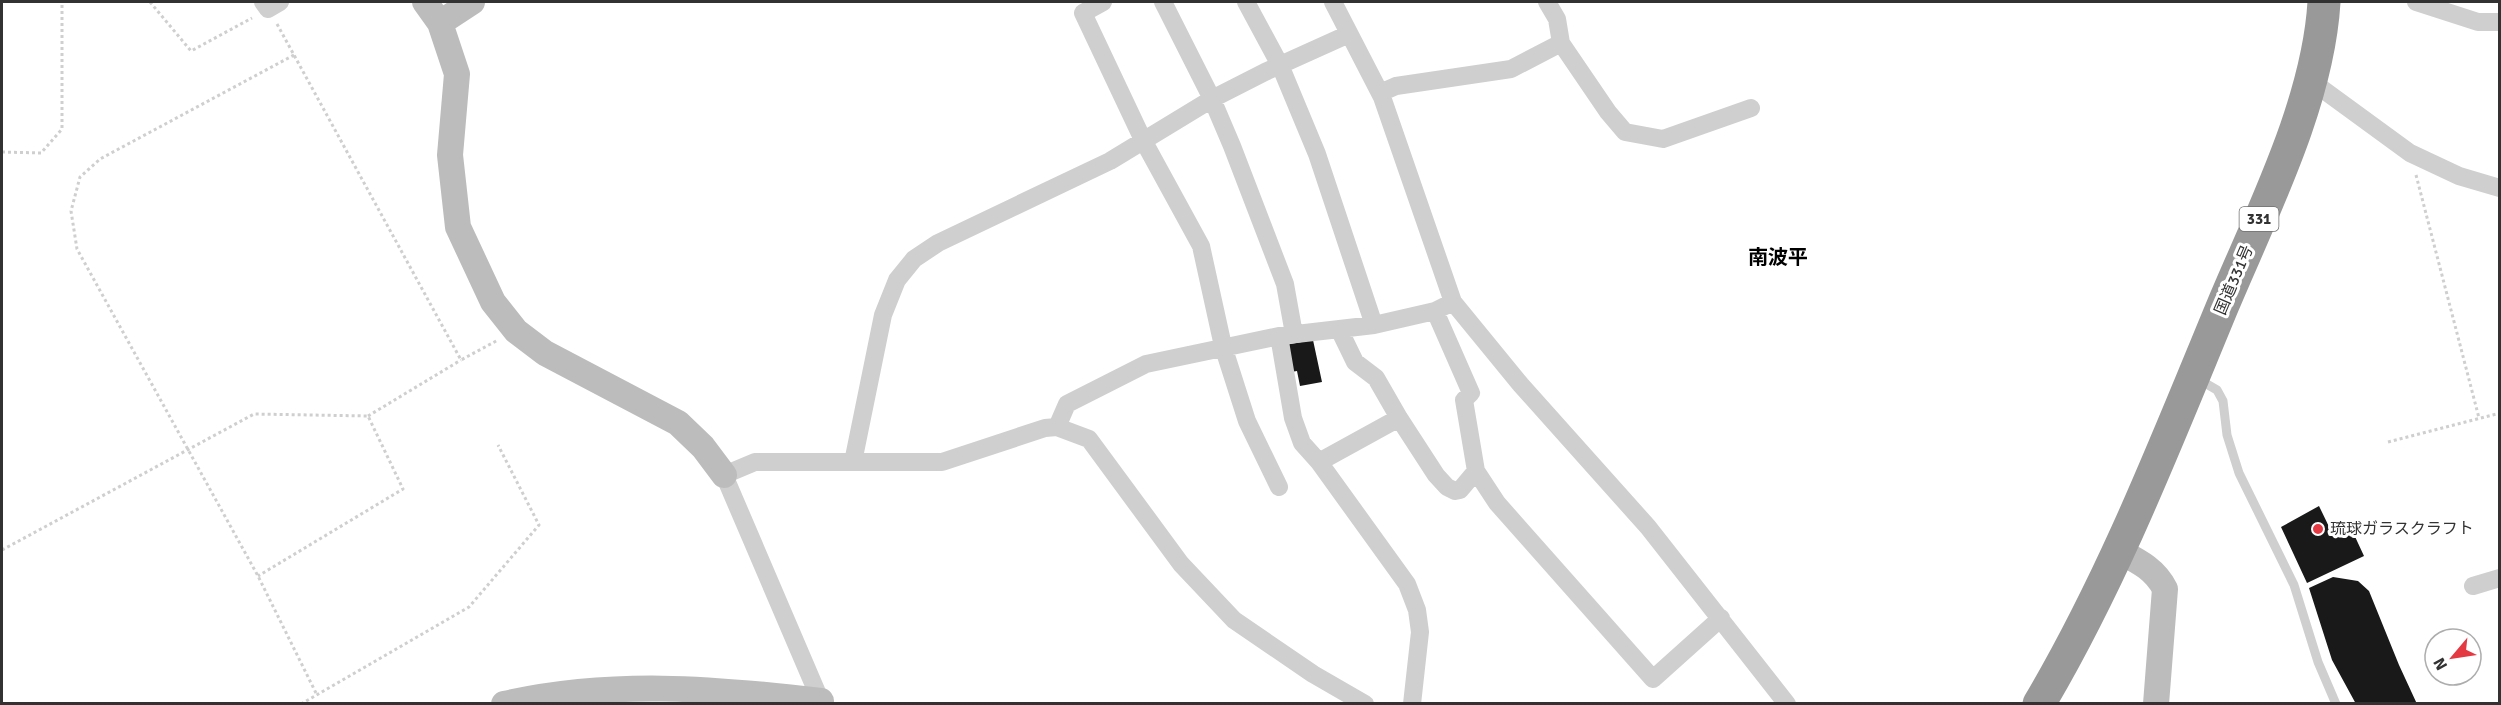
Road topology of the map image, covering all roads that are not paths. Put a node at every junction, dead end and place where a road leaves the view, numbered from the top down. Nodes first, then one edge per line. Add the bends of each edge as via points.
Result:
1 (425, 2) edge
2 (472, 2) edge
3 (1103, 2) edge
4 (1162, 2) edge
5 (1246, 2) edge
6 (1333, 2) edge
7 (1547, 2) edge
8 (2324, 2) edge
9 (2416, 2) edge
10 (2499, 22) edge
11 (440, 23) junction
12 (1349, 34) junction
13 (1561, 43) junction
14 (1280, 65) junction
15 (2310, 80) junction
16 (1380, 93) junction
17 (1212, 99) junction
18 (1751, 108) dead end
19 (1143, 140) junction
20 (2499, 188) edge
21 (1453, 302) junction
22 (1435, 310) junction
23 (1374, 325) junction
24 (1339, 329) junction
25 (1287, 335) junction
26 (1222, 346) junction
27 (2194, 376) junction
28 (1399, 418) junction
29 (1057, 427) junction
30 (853, 462) junction
31 (1319, 462) junction
32 (1476, 471) junction
33 (724, 475) junction
34 (1279, 487) dead end
35 (2119, 551) junction
36 (2499, 578) edge
37 (2473, 586) dead end
38 (1721, 618) junction
39 (821, 702) edge
40 (504, 704) edge
41 (1365, 704) edge
42 (1412, 704) edge
43 (1787, 704) edge
44 (2039, 704) edge
45 (2156, 704) edge
46 (2336, 704) edge

1 - 11 street
2 - 11 street
3 - 19 street via 1083,13
4 - 17 street
5 - 14 street
6 - 12 street
7 - 13 street via 1557,19
8 - 15 highway, 国道331号 / 331
9 - 10 street via 2478,22
11 - 33 street via 457,74 450,154 458,227 493,302 516,331 545,353 678,423
12 - 14 street
12 - 16 street
13 - 16 street via 1511,69 1396,86
13 - 18 street via 1625,132 1663,139
14 - 17 street
14 - 23 street via 1317,154
15 - 20 street via 2410,153 2459,176
15 - 27 highway, 国道331号 / 331 via 2294,132
16 - 21 street
17 - 19 street
17 - 25 street via 1285,284
19 - 26 street via 1201,246
19 - 30 street via 1110,161 938,243 914,259 897,280 883,315
21 - 22 street
21 - 38 street via 1648,527
22 - 23 street
22 - 32 street via 1471,393 1464,400
23 - 24 street
24 - 25 street
24 - 28 street via 1355,362 1376,378
25 - 26 street
25 - 31 street via 1293,418 1302,443
26 - 29 street via 1146,364 1067,404
26 - 34 street via 1247,421
27 - 35 highway, 国道331号 / 331
27 - 46 lane via 2217,390 2223,401 2227,435 2239,473 2294,585
28 - 31 street
28 - 32 street via 1447,487 1460,490
29 - 30 street via 942,462
29 - 41 street via 1089,439 1181,564 1234,620
30 - 33 street via 755,462
31 - 42 street via 1407,584 1417,610 1420,632
32 - 38 street via 1497,503 1653,678
33 - 39 street
35 - 44 highway, 331
35 - 45 street via 2149,567 2165,589
36 - 37 street
38 - 43 street
39 - 40 street via 660,687 539,696

